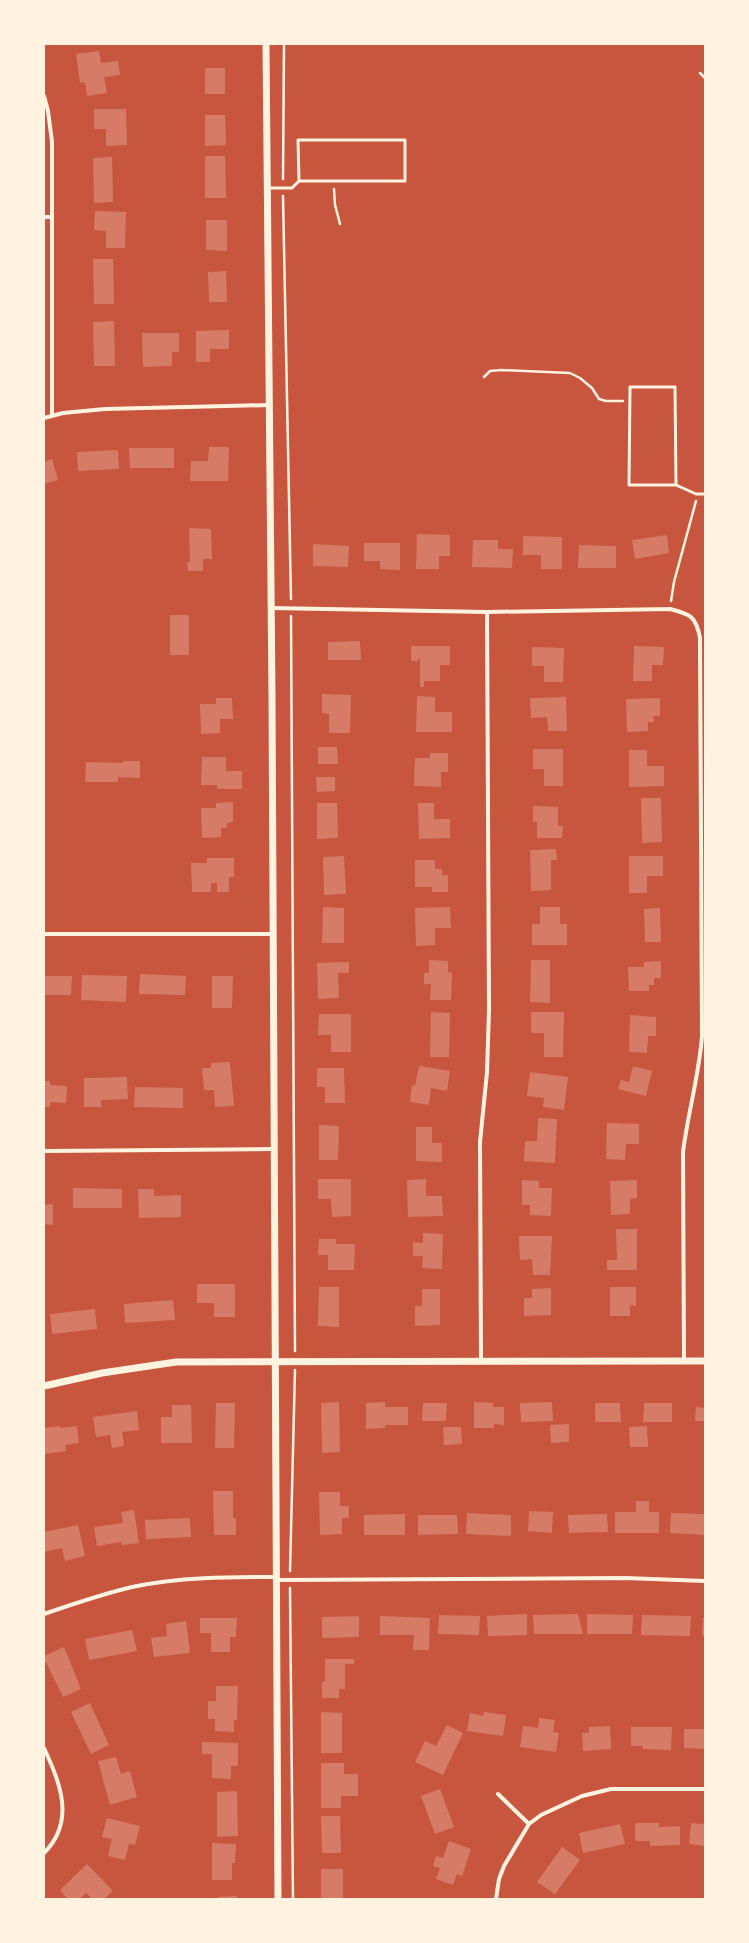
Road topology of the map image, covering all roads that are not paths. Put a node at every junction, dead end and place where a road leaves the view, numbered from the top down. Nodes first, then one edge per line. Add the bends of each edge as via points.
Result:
1 (266, 44) edge
2 (44, 96) edge
3 (299, 181) junction
4 (268, 188) junction
5 (44, 217) edge
6 (52, 217) junction
7 (270, 405) junction
8 (52, 416) junction
9 (44, 418) edge
10 (676, 485) junction
11 (705, 494) edge
12 (270, 608) junction
13 (487, 612) junction
14 (44, 934) edge
15 (273, 934) junction
16 (274, 1149) junction
17 (44, 1151) edge
18 (481, 1360) junction
19 (276, 1361) junction
20 (684, 1361) junction
21 (705, 1361) edge
22 (44, 1386) edge
23 (275, 1577) junction
24 (705, 1580) edge
25 (44, 1614) edge
26 (44, 1748) edge
27 (705, 1790) edge
28 (498, 1794) dead end
29 (529, 1824) junction
30 (44, 1853) edge
31 (278, 1899) edge
32 (496, 1899) edge

1 - 4 street
2 - 6 street via 52,142
3 - 3 lane via 406,181 405,140 298,140
3 - 4 lane via 292,188
4 - 7 street
5 - 6 street
6 - 8 street
7 - 8 street via 105,409
7 - 12 street
8 - 9 street
10 - 10 lane via 629,485 630,387 675,387
10 - 11 lane via 696,494
12 - 13 street
12 - 15 street
13 - 18 street via 489,1010 487,1072 480,1142
13 - 20 street via 670,609 688,613 697,624 700,638 702,1036 697,1083 683,1152
14 - 15 street
15 - 16 street
16 - 17 street
16 - 19 street
18 - 19 street
18 - 20 street
19 - 22 street via 176,1362 102,1373
19 - 23 street
20 - 21 street
23 - 24 street via 279,1580
23 - 25 street via 183,1580 133,1587
23 - 31 street
26 - 30 street via 58,1780 62,1798 62,1817 57,1834
27 - 29 street via 611,1790 567,1802
28 - 29 street
29 - 32 street via 504,1866

